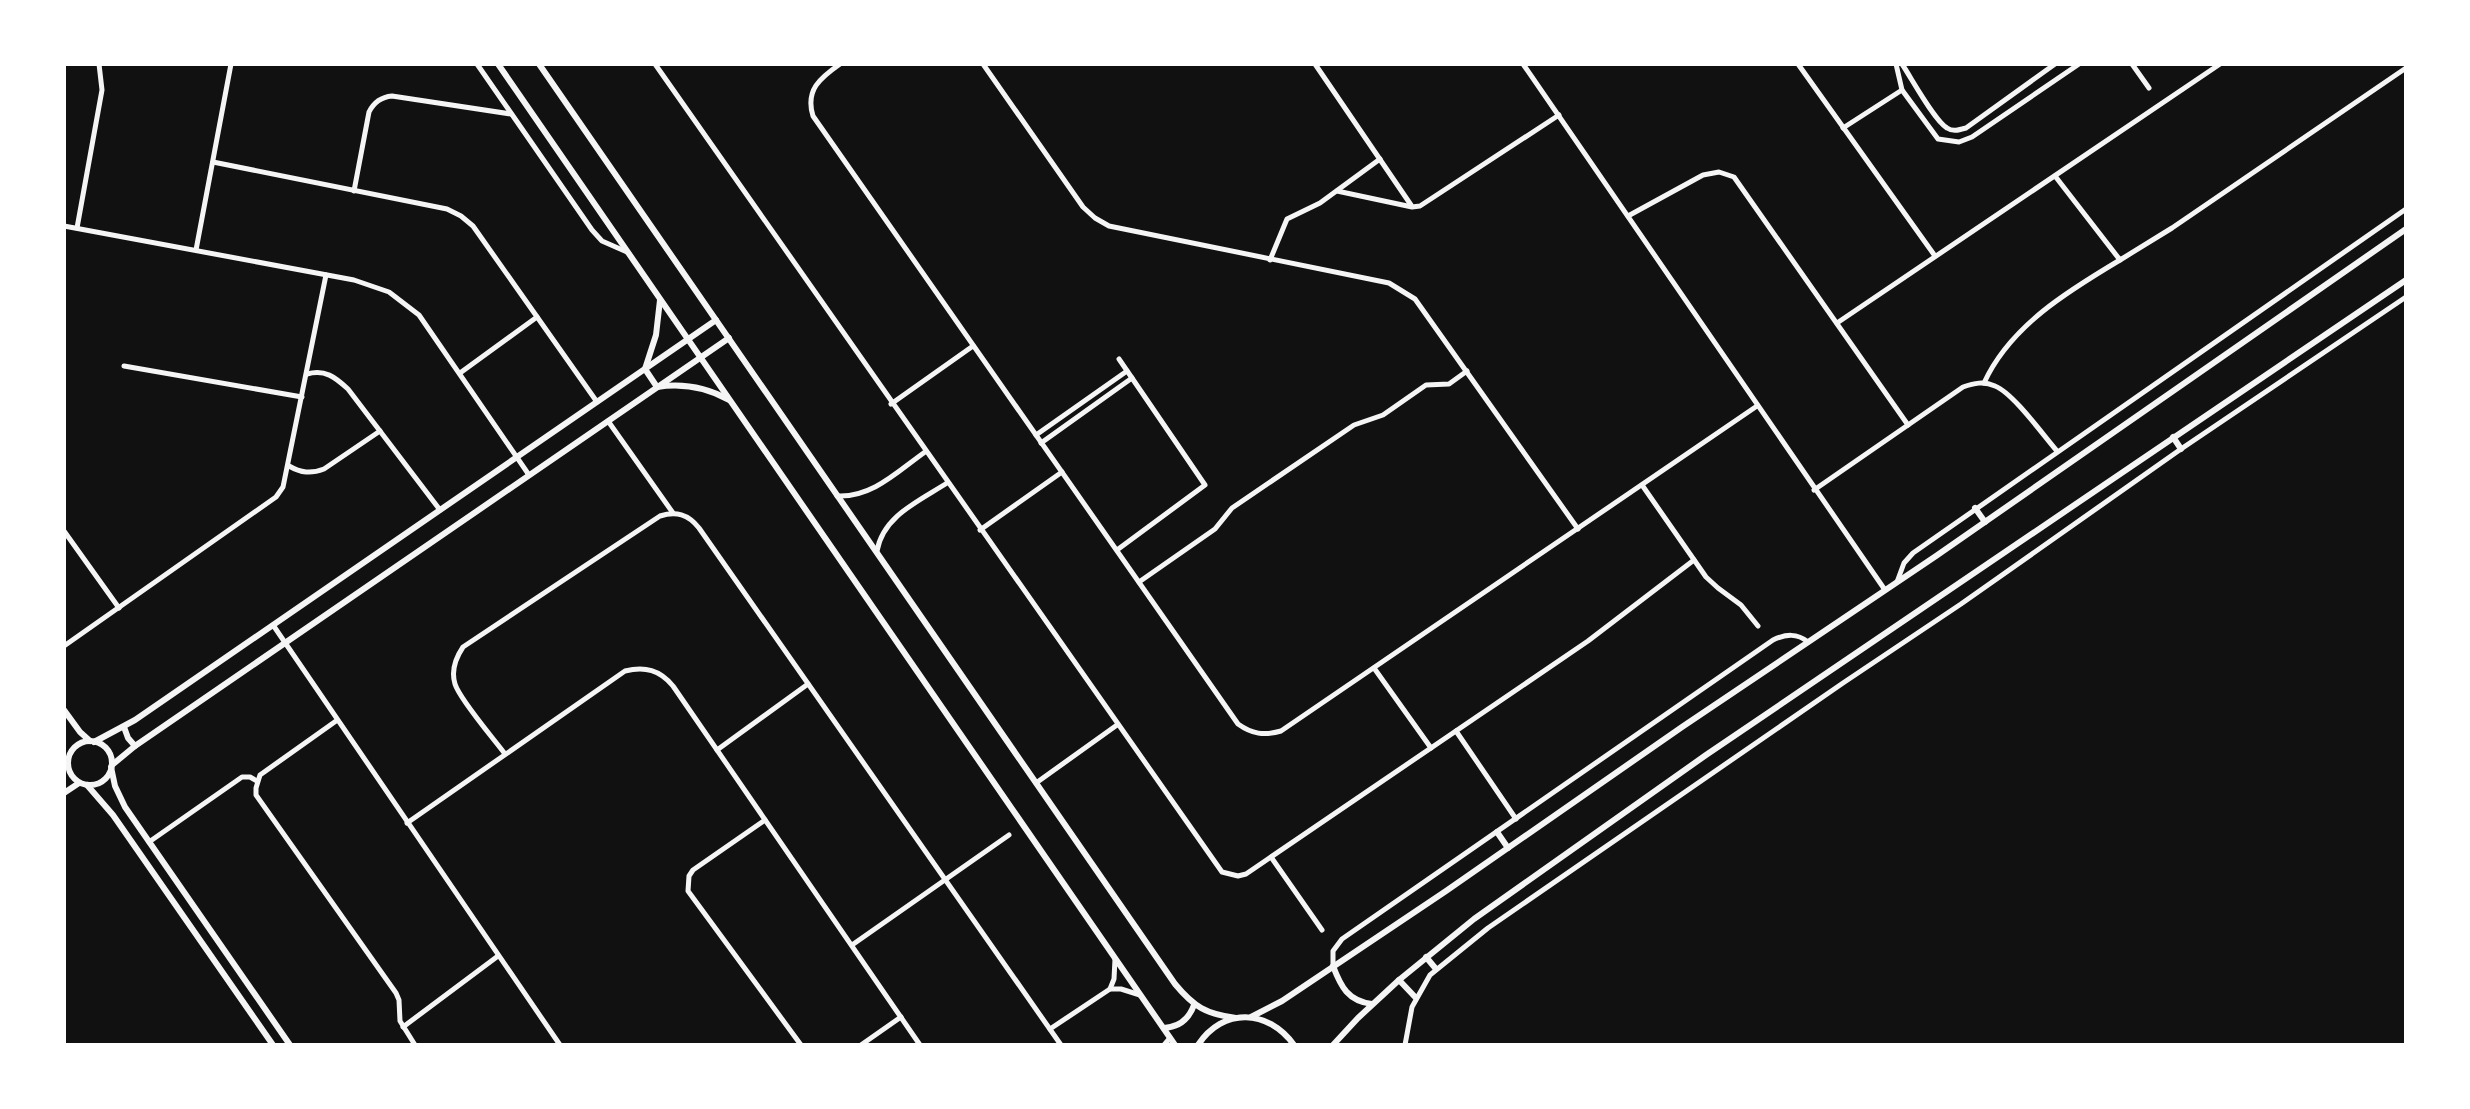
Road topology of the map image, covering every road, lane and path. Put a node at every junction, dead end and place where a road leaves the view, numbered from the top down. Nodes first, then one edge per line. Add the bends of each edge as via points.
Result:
1 (99, 64) edge
2 (231, 64) edge
3 (477, 64) edge
4 (498, 64) edge
5 (539, 64) edge
6 (655, 64) edge
7 (840, 64) edge
8 (983, 64) edge
9 (1315, 64) edge
10 (1523, 64) edge
11 (1798, 64) edge
12 (1896, 64) edge
13 (1902, 64) edge
14 (2054, 64) edge
15 (2079, 64) edge
16 (2132, 64) edge
17 (2220, 64) edge
18 (2406, 68) edge
19 (2062, 75) junction
20 (2149, 88) dead end
21 (1902, 90) junction
22 (512, 114) junction
23 (1559, 115) junction
24 (1942, 123) junction
25 (1843, 128) junction
26 (1966, 128) junction
27 (1931, 132) junction
28 (1972, 137) junction
29 (1380, 159) junction
30 (213, 162) junction
31 (2055, 176) junction
32 (354, 191) junction
33 (1337, 191) junction
34 (1412, 207) junction
35 (2406, 209) edge
36 (1628, 216) junction
37 (64, 226) edge
38 (77, 228) junction
39 (2406, 229) edge
40 (196, 250) junction
41 (628, 252) junction
42 (1935, 256) junction
43 (1270, 260) junction
44 (2120, 260) junction
45 (326, 275) junction
46 (2406, 280) edge
47 (2406, 297) edge
48 (660, 300) junction
49 (537, 317) junction
50 (716, 320) junction
51 (1837, 323) junction
52 (729, 338) junction
53 (688, 339) junction
54 (973, 346) junction
55 (701, 358) junction
56 (1119, 359) dead end
57 (124, 366) dead end
58 (645, 369) junction
59 (1127, 371) junction
60 (1467, 371) junction
61 (460, 373) junction
62 (307, 374) junction
63 (1132, 378) junction
64 (1983, 383) junction
65 (657, 387) junction
66 (302, 397) junction
67 (731, 401) junction
68 (597, 402) junction
69 (891, 404) junction
70 (1757, 406) junction
71 (608, 421) junction
72 (1908, 425) junction
73 (380, 431) junction
74 (1036, 435) junction
75 (2173, 437) junction
76 (1041, 443) junction
77 (2181, 449) junction
78 (2057, 451) junction
79 (925, 452) junction
80 (517, 457) junction
81 (289, 466) junction
82 (1062, 472) junction
83 (529, 475) junction
84 (947, 483) junction
85 (1642, 485) junction
86 (1814, 490) junction
87 (837, 496) junction
88 (1975, 508) junction
89 (440, 510) junction
90 (673, 513) junction
91 (1985, 522) junction
92 (1578, 529) junction
93 (980, 530) junction
94 (64, 531) edge
95 (1117, 550) junction
96 (877, 552) junction
97 (1694, 560) junction
98 (1139, 582) junction
99 (1897, 582) junction
100 (1885, 590) junction
101 (119, 608) junction
102 (273, 625) junction
103 (1758, 626) dead end
104 (1808, 642) junction
105 (285, 643) junction
106 (64, 646) edge
107 (1374, 668) junction
108 (808, 684) junction
109 (64, 710) edge
110 (70, 718) junction
111 (336, 721) junction
112 (1117, 725) junction
113 (64, 726) edge
114 (124, 727) junction
115 (1456, 731) junction
116 (92, 741) junction
117 (64, 742) edge
118 (135, 746) junction
119 (1431, 748) junction
120 (717, 750) junction
121 (70, 754) junction
122 (505, 754) junction
123 (112, 766) junction
124 (66, 770) edge
125 (257, 781) junction
126 (1036, 783) junction
127 (83, 784) junction
128 (64, 793) edge
129 (125, 807) junction
130 (113, 815) junction
131 (1516, 819) junction
132 (765, 820) junction
133 (407, 823) junction
134 (1497, 832) junction
135 (1009, 835) dead end
136 (149, 842) junction
137 (1508, 848) junction
138 (1271, 857) junction
139 (945, 880) junction
140 (1322, 930) dead end
141 (852, 945) junction
142 (498, 956) junction
143 (1115, 957) junction
144 (1426, 957) junction
145 (1333, 966) junction
146 (1436, 969) junction
147 (1399, 980) junction
148 (1110, 989) junction
149 (253, 992) junction
150 (1143, 997) junction
151 (1416, 998) junction
152 (241, 1000) junction
153 (1372, 1004) junction
154 (1194, 1005) junction
155 (901, 1017) junction
156 (1251, 1017) junction
157 (1236, 1018) junction
158 (403, 1027) junction
159 (1164, 1028) junction
160 (1050, 1029) junction
161 (1170, 1038) junction
162 (273, 1045) edge
163 (290, 1045) edge
164 (415, 1045) edge
165 (560, 1045) edge
166 (801, 1045) edge
167 (861, 1045) edge
168 (920, 1045) edge
169 (1061, 1045) edge
170 (1164, 1045) edge
171 (1175, 1045) edge
172 (1198, 1045) edge
173 (1294, 1045) edge
174 (1333, 1045) edge
175 (1405, 1045) edge

1 - 38 street via 102,90
2 - 30 street
3 - 22 street
4 - 41 street
5 - 50 street
6 - 69 street
7 - 54 street via 813,87 813,116
8 - 43 street via 1095,218 1125,230
9 - 29 street
10 - 23 street
11 - 25 street
12 - 21 street
13 - 24 street
14 - 19 street
14 - 26 street
15 - 19 street
16 - 20 street
17 - 31 street
18 - 44 street
19 - 28 street
21 - 25 street
21 - 27 street
22 - 32 street via 392,96 381,99 369,112
22 - 41 street via 592,230
23 - 34 street
23 - 36 street
24 - 26 street via 1953,131
24 - 27 street
25 - 42 street
26 - 28 street
27 - 28 street via 1944,141
29 - 33 street
29 - 34 street
30 - 32 street
30 - 40 street
31 - 42 street
31 - 44 street
32 - 49 street via 461,216
33 - 34 street
33 - 43 street via 1287,219
35 - 78 street
36 - 51 street via 1703,175 1727,173
36 - 70 street
37 - 38 street
38 - 40 street
39 - 91 street
40 - 45 street
41 - 48 street
42 - 51 street
43 - 60 street via 1403,290 1425,311
44 - 64 street via 2040,314 1993,362
45 - 61 street via 372,284 405,302
45 - 62 street
46 - 75 street
47 - 77 street
48 - 53 street
48 - 58 street
49 - 61 street
49 - 68 street
50 - 52 street
50 - 53 street
51 - 72 street
52 - 55 street
52 - 87 street
53 - 55 street
53 - 58 street
54 - 69 street
54 - 74 street
55 - 65 street
55 - 67 street
56 - 59 street
57 - 66 street
58 - 65 street
58 - 68 street
59 - 63 street
59 - 74 street
60 - 92 street
60 - 98 street via 1449,384 1426,385 1383,415 1354,425 1232,508 1215,529
61 - 80 street
62 - 66 street
62 - 73 street via 334,376
63 - 76 street
63 - 95 street via 1205,485
64 - 72 street via 1963,387
64 - 78 street via 2002,390
65 - 67 street via 692,386
65 - 71 street
66 - 81 street
67 - 143 street
68 - 80 street
69 - 79 street
70 - 85 street
70 - 86 street
71 - 83 street
71 - 90 street
72 - 86 street
73 - 81 street via 315,473
73 - 89 street
74 - 76 street
75 - 77 street
75 - 144 street via 1706,755
76 - 82 street
77 - 146 street via 1516,908
78 - 88 street
79 - 84 street
79 - 87 street via 865,493
80 - 83 street
80 - 89 street
81 - 101 street via 276,497
82 - 93 street
82 - 95 street
83 - 105 street
84 - 93 street
84 - 96 street via 891,521
85 - 92 street
85 - 97 street
86 - 100 street
87 - 96 street
88 - 91 street
88 - 99 street via 1908,558
89 - 102 street
90 - 108 street via 693,521
90 - 122 street via 660,516 463,647 454,664 457,689
91 - 99 street
92 - 107 street
93 - 112 street
94 - 101 street
95 - 98 street
96 - 126 street
97 - 103 street
97 - 115 street
98 - 107 street via 1248,731 1281,731
99 - 100 street
100 - 104 street
101 - 106 street
102 - 105 street
102 - 114 street
104 - 131 street via 1793,635 1773,640
104 - 137 street
105 - 111 street
105 - 118 street
107 - 119 street
108 - 120 street
108 - 139 street
109 - 110 street
110 - 113 street
110 - 116 street
111 - 125 street
111 - 133 street
112 - 126 street
112 - 138 street via 1222,872 1246,874
114 - 116 street
114 - 118 street
115 - 119 street
115 - 131 street
116 - 121 street
116 - 123 street via 107,750
117 - 121 street
118 - 123 street
119 - 138 street
120 - 122 street via 666,678 636,668
120 - 132 street
121 - 124 street
122 - 133 street
123 - 127 street via 103,781
123 - 129 street
124 - 127 street
125 - 136 street via 242,777
125 - 158 street via 259,801 396,993
126 - 154 street
127 - 128 street
127 - 130 street
129 - 130 street
129 - 136 street
130 - 152 street
131 - 134 street
132 - 141 street
132 - 166 street via 693,870 688,891
133 - 142 street
134 - 137 street
134 - 145 street via 1342,939 1333,951
135 - 139 street
136 - 149 street
137 - 145 street
138 - 140 street
139 - 141 street
139 - 160 street
141 - 155 street
142 - 158 street
142 - 165 street
143 - 148 street
143 - 150 street
144 - 146 street
144 - 147 street
145 - 153 street via 1347,994
145 - 156 street
146 - 151 street
147 - 151 street
147 - 153 street
148 - 150 street
148 - 160 street
149 - 152 street
149 - 163 street
150 - 159 street
151 - 175 street
152 - 162 street
153 - 174 street
154 - 157 street
154 - 159 street via 1181,1023
155 - 167 street
155 - 168 street
156 - 157 street
156 - 173 street via 1276,1026
157 - 172 street via 1216,1026
158 - 164 street
159 - 161 street
160 - 169 street
161 - 170 street
161 - 171 street

